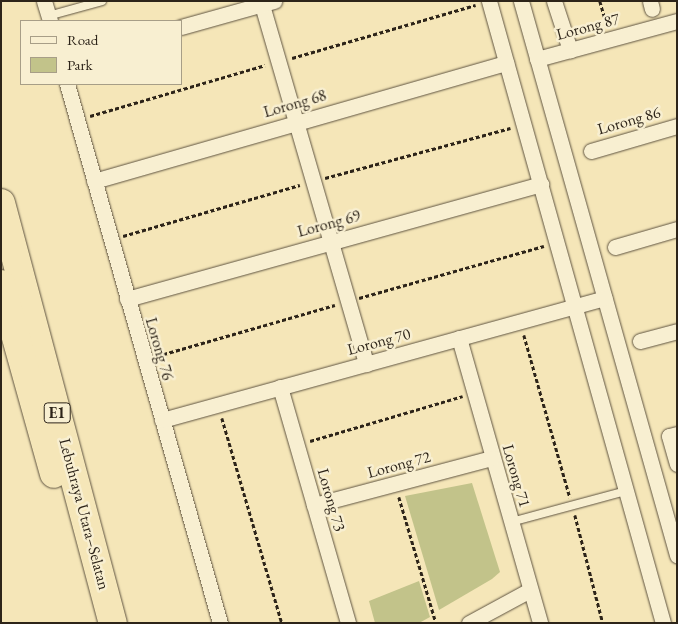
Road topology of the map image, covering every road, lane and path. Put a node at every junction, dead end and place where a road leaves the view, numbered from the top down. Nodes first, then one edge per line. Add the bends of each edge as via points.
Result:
1 (102, 1) edge
2 (521, 1) edge
3 (554, 1) edge
4 (600, 1) edge
5 (490, 2) edge
6 (268, 3) edge
7 (48, 13) edge
8 (677, 21) edge
9 (182, 27) edge
10 (612, 39) junction
11 (570, 50) junction
12 (538, 59) junction
13 (278, 62) junction
14 (506, 63) junction
15 (67, 85) edge
16 (76, 119) junction
17 (295, 122) junction
18 (524, 124) junction
19 (677, 126) edge
20 (591, 151) dead end
21 (94, 182) junction
22 (312, 182) junction
23 (541, 184) junction
24 (1, 203) edge
25 (677, 229) edge
26 (110, 240) junction
27 (329, 242) junction
28 (557, 242) junction
29 (614, 247) dead end
30 (1, 284) edge
31 (604, 298) junction
32 (127, 299) junction
33 (346, 301) junction
34 (574, 306) junction
35 (520, 321) junction
36 (677, 331) edge
37 (458, 338) junction
38 (640, 341) dead end
39 (144, 359) junction
40 (366, 364) junction
41 (280, 387) junction
42 (474, 393) junction
43 (218, 404) junction
44 (162, 420) junction
45 (677, 434) edge
46 (296, 445) junction
47 (492, 458) junction
48 (677, 464) edge
49 (396, 484) junction
50 (626, 491) junction
51 (314, 505) junction
52 (572, 506) junction
53 (511, 522) junction
54 (677, 555) edge
55 (530, 590) junction
56 (94, 623) edge
57 (113, 623) edge
58 (220, 623) edge
59 (282, 623) edge
60 (348, 623) edge
61 (436, 623) edge
62 (469, 623) edge
63 (540, 623) edge
64 (603, 623) edge
65 (663, 623) edge

1 - 7 lane
2 - 12 street
3 - 11 street
4 - 10 path
5 - 13 path
5 - 14 street
6 - 9 street
6 - 13 street
8 - 10 street, Lorong 87
10 - 11 street, Lorong 87
11 - 12 street, Lorong 87
12 - 31 street
13 - 16 path
13 - 17 street
14 - 17 street, Lorong 68
14 - 18 street
15 - 16 street, Lorong 76
16 - 21 street, Lorong 76
17 - 21 street, Lorong 68
17 - 22 street
18 - 22 path
18 - 23 street
19 - 20 street, Lorong 86
21 - 26 street, Lorong 76
22 - 26 path
22 - 27 street
23 - 27 street, Lorong 69
23 - 28 street
24 - 57 highway, Lebuhraya Utara–Selatan / E1
25 - 29 street
26 - 32 street, Lorong 76
27 - 32 street, Lorong 69
27 - 33 street
28 - 33 path
28 - 34 street
30 - 56 highway, Lebuhraya Utara–Selatan / E1
31 - 34 street, Lorong 70
31 - 54 street
32 - 39 street, Lorong 76
33 - 39 path
33 - 40 street
34 - 35 street, Lorong 70
34 - 50 street
35 - 37 street, Lorong 70
35 - 52 path
36 - 38 street
37 - 40 street, Lorong 70
37 - 42 street, Lorong 71
39 - 44 street, Lorong 76
40 - 41 street, Lorong 70
41 - 43 street, Lorong 70
41 - 46 street, Lorong 73
42 - 46 path
42 - 47 street, Lorong 71
43 - 44 street, Lorong 70
43 - 59 path
44 - 58 street, Lorong 76
45 - 48 street via 669,436
46 - 51 street, Lorong 73
47 - 49 street, Lorong 72
47 - 53 street, Lorong 71
49 - 51 street, Lorong 72
49 - 61 path
50 - 52 lane
50 - 65 street
51 - 60 street, Lorong 73
52 - 53 lane
52 - 64 path
53 - 55 street, Lorong 71
55 - 62 street
55 - 63 street, Lorong 71

